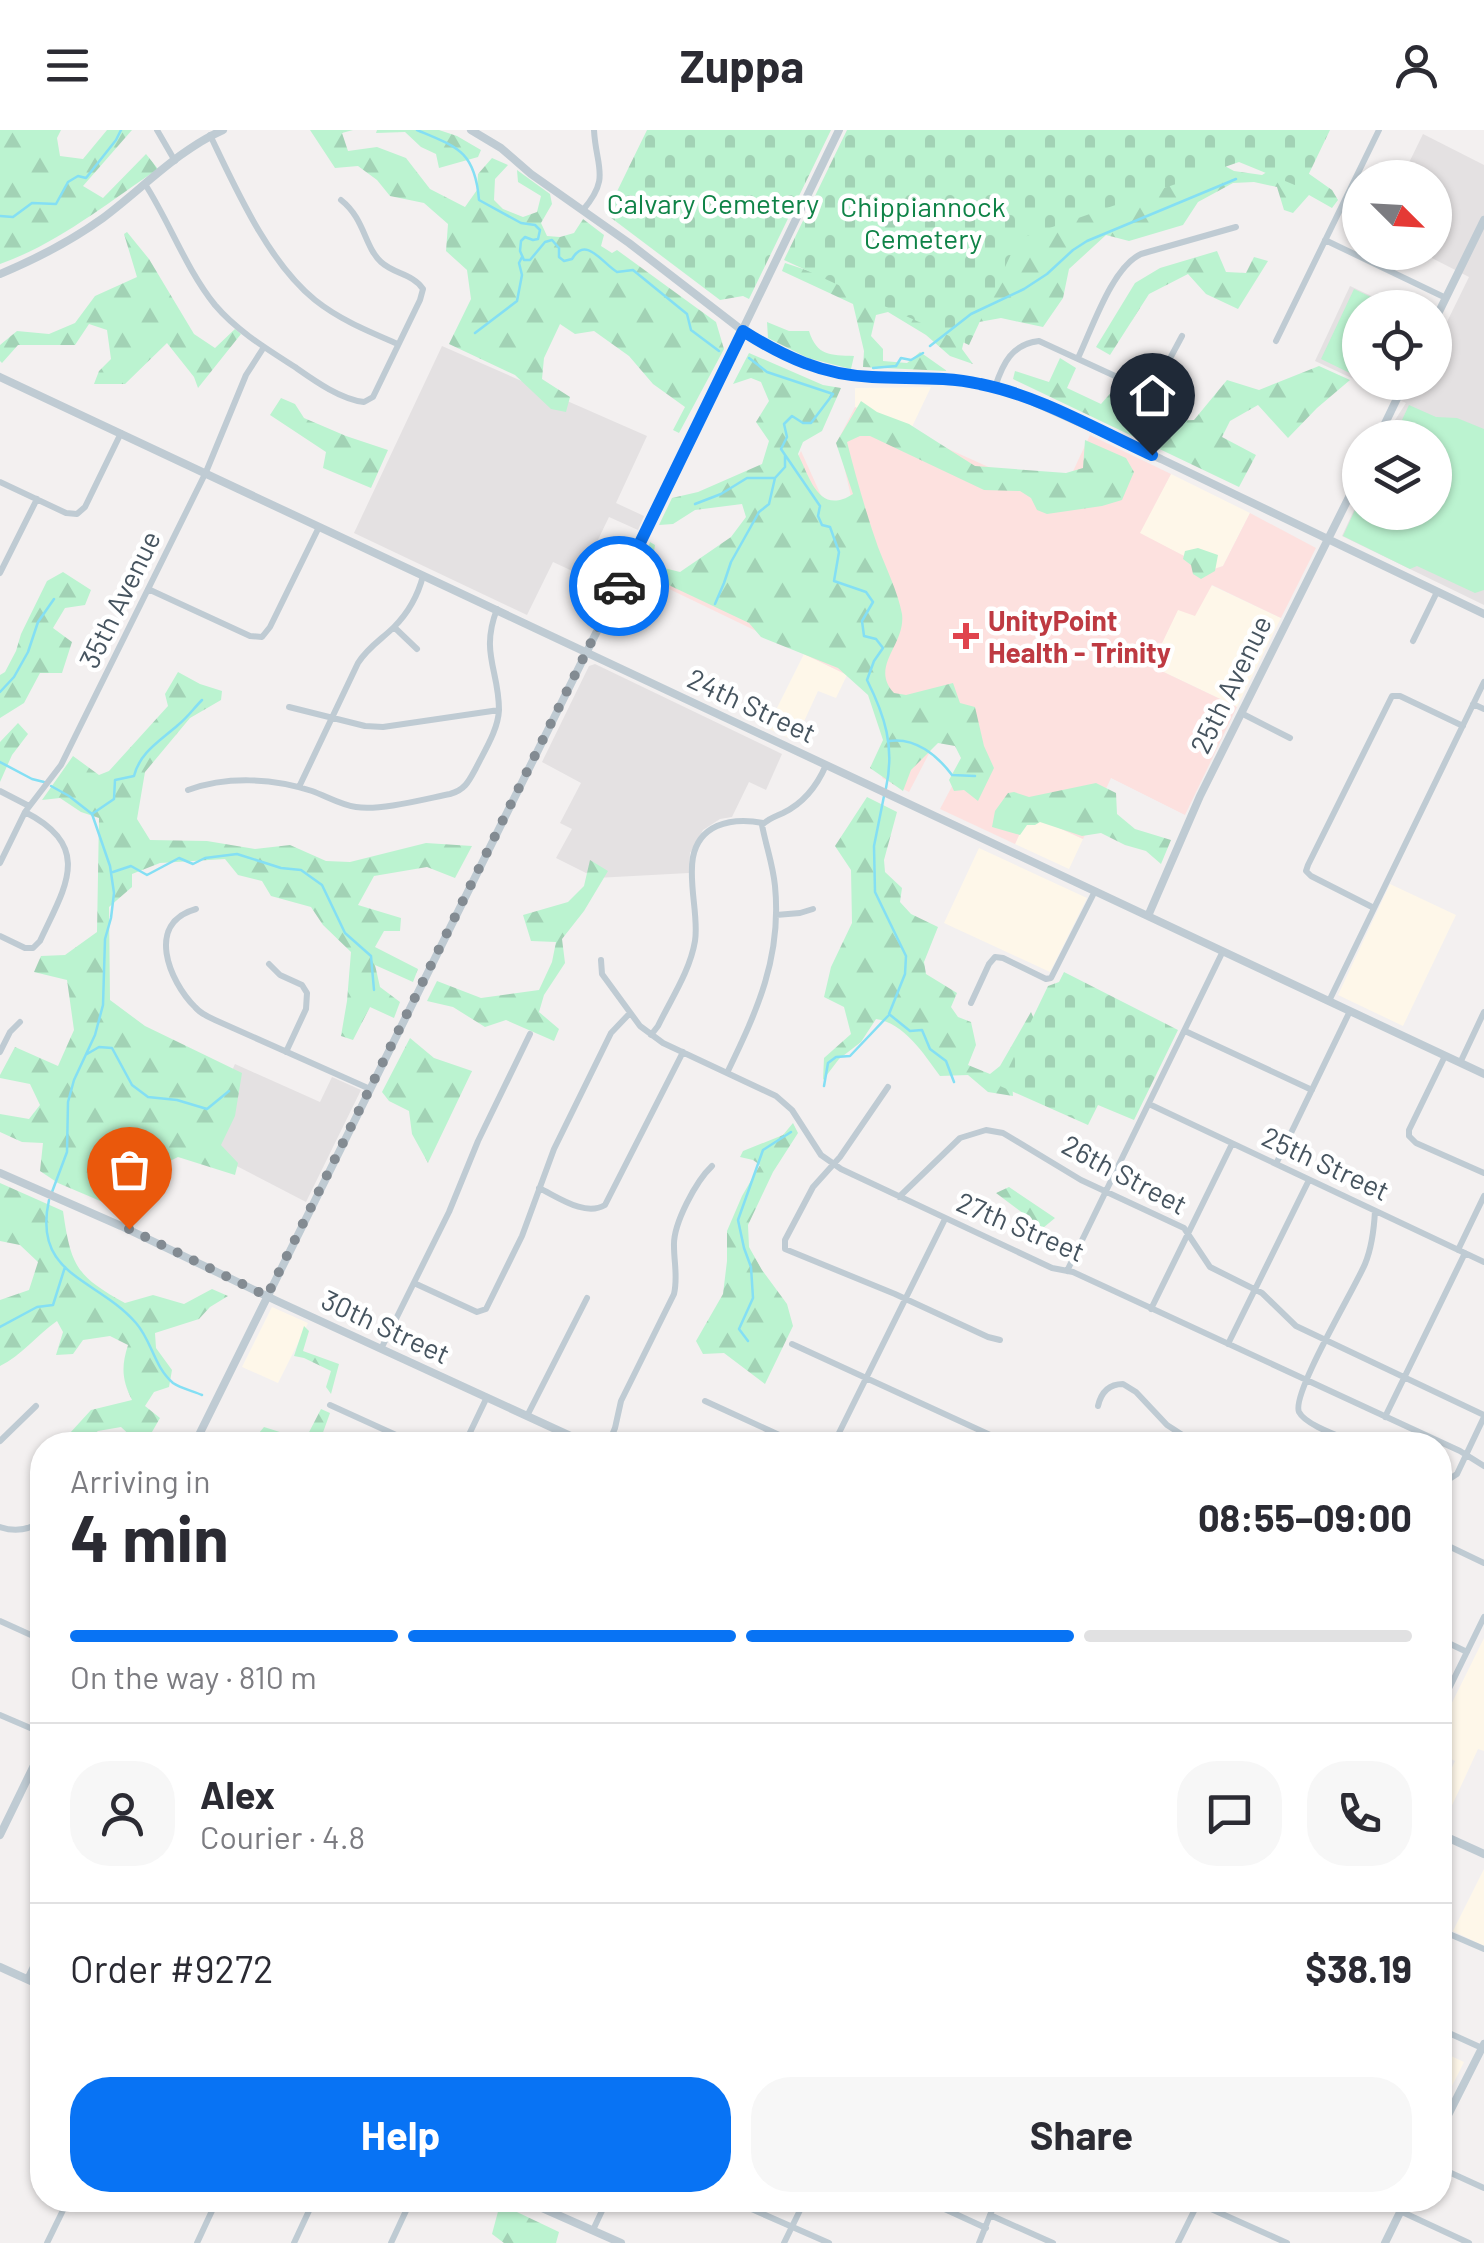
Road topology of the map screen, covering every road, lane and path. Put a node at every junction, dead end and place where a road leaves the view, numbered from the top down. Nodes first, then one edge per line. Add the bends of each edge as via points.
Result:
1 (156, 130) edge
2 (223, 130) edge
3 (471, 130) edge
4 (594, 130) edge
5 (839, 130) edge
6 (1379, 130) edge
7 (210, 136) junction
8 (174, 162) junction
9 (145, 184) junction
10 (342, 200) dead end
11 (583, 210) junction
12 (1484, 220) edge
13 (1236, 227) dead end
14 (1325, 240) junction
15 (0, 274) edge
16 (1429, 290) edge
17 (1450, 290) edge
18 (743, 331) junction
19 (1182, 336) dead end
20 (1276, 341) dead end
21 (398, 344) junction
22 (264, 346) junction
23 (1078, 358) junction
24 (0, 377) edge
25 (994, 387) junction
26 (122, 432) junction
27 (206, 472) junction
28 (0, 482) edge
29 (37, 499) junction
30 (1342, 511) edge
31 (320, 526) junction
32 (1327, 540) junction
33 (0, 573) edge
34 (423, 574) junction
35 (148, 589) junction
36 (1437, 592) junction
37 (497, 609) junction
38 (1484, 614) edge
39 (394, 627) junction
40 (1413, 641) dead end
41 (418, 650) dead end
42 (587, 652) junction
43 (1484, 682) edge
44 (1473, 704) junction
45 (289, 707) dead end
46 (1484, 709) edge
47 (499, 710) junction
48 (1240, 713) junction
49 (332, 718) junction
50 (1463, 726) junction
51 (1290, 738) dead end
52 (826, 764) junction
53 (299, 787) junction
54 (188, 790) dead end
55 (0, 791) edge
56 (27, 809) junction
57 (763, 823) junction
58 (0, 864) edge
59 (1095, 891) junction
60 (1374, 908) junction
61 (196, 909) dead end
62 (813, 909) dead end
63 (776, 915) junction
64 (1148, 916) junction
65 (0, 936) edge
66 (1223, 951) junction
67 (602, 960) dead end
68 (269, 964) dead end
69 (1329, 1001) junction
70 (972, 1002) dead end
71 (1350, 1011) junction
72 (1484, 1012) edge
73 (630, 1013) junction
74 (20, 1022) dead end
75 (1185, 1031) junction
76 (530, 1034) dead end
77 (650, 1035) junction
78 (0, 1052) edge
79 (286, 1052) junction
80 (683, 1052) junction
81 (1445, 1056) junction
82 (1460, 1063) junction
83 (727, 1073) junction
84 (1484, 1074) edge
85 (888, 1088) dead end
86 (370, 1090) junction
87 (1312, 1090) junction
88 (1149, 1104) junction
89 (1232, 1144) junction
90 (834, 1164) junction
91 (1276, 1164) junction
92 (712, 1166) dead end
93 (0, 1173) edge
94 (1484, 1173) edge
95 (1309, 1180) junction
96 (538, 1188) junction
97 (1107, 1192) junction
98 (1484, 1196) edge
99 (899, 1197) junction
100 (1375, 1211) junction
101 (946, 1219) junction
102 (1188, 1234) junction
103 (1462, 1252) junction
104 (1484, 1262) edge
105 (1067, 1271) junction
106 (414, 1283) junction
107 (1255, 1289) junction
108 (267, 1296) junction
109 (586, 1298) dead end
110 (905, 1299) junction
111 (1151, 1309) junction
112 (1000, 1340) dead end
113 (1325, 1342) junction
114 (792, 1344) dead end
115 (1228, 1344) junction
116 (381, 1349) junction
117 (1404, 1377) junction
118 (866, 1378) junction
119 (1306, 1380) junction
120 (487, 1398) junction
121 (706, 1401) dead end
122 (330, 1405) dead end
123 (36, 1406) dead end
124 (1098, 1406) dead end
125 (527, 1416) junction
126 (1484, 1416) edge
127 (1385, 1417) junction
128 (200, 1432) edge
129 (389, 1432) edge
130 (470, 1432) edge
131 (562, 1432) edge
132 (613, 1432) edge
133 (773, 1432) edge
134 (839, 1432) edge
135 (984, 1432) edge
136 (1174, 1432) edge
137 (1332, 1432) edge
138 (1416, 1432) edge
139 (0, 1441) edge
140 (1452, 1449) edge
141 (1466, 1456) junction
142 (1484, 1466) edge
143 (1452, 1478) edge
144 (30, 1526) edge
145 (0, 1527) edge
146 (1452, 1548) edge
147 (1484, 1563) edge
148 (1484, 1617) edge
149 (0, 1621) edge
150 (30, 1635) edge
151 (1452, 1645) edge
152 (1468, 1652) junction
153 (1452, 1683) edge
154 (0, 1714) edge
155 (30, 1728) edge
156 (30, 1774) edge
157 (0, 1835) edge
158 (1452, 1839) edge
159 (1484, 1854) edge
160 (1452, 1935) edge
161 (1484, 1950) edge
162 (0, 1967) edge
163 (30, 1973) edge
164 (27, 1979) junction
165 (30, 1980) edge
166 (1452, 2034) edge
167 (1483, 2046) edge
168 (1474, 2064) junction
169 (1484, 2069) edge
170 (1452, 2107) edge
171 (1452, 2173) edge
172 (1484, 2188) edge
173 (62, 2212) edge
174 (211, 2212) edge
175 (308, 2212) edge
176 (406, 2212) edge
177 (552, 2212) edge
178 (601, 2212) edge
179 (758, 2212) edge
180 (799, 2212) edge
181 (951, 2212) edge
182 (992, 2212) edge
183 (1191, 2212) edge
184 (1220, 2212) edge
185 (1400, 2212) edge
186 (1414, 2212) edge
187 (990, 2216) junction
188 (792, 2227) junction
189 (986, 2228) junction
190 (593, 2230) junction
191 (48, 2243) edge
192 (197, 2243) edge
193 (294, 2243) edge
194 (392, 2243) edge
195 (621, 2243) edge
196 (784, 2243) edge
197 (829, 2243) edge
198 (979, 2243) edge
199 (1053, 2243) edge
200 (1178, 2243) edge
201 (1286, 2243) edge
202 (1384, 2243) edge
203 (1470, 2243) edge

1 - 8 street
2 - 7 street
3 - 11 street
4 - 11 street via 600,180
5 - 18 street
6 - 14 street
7 - 8 street
7 - 21 street via 279,263 313,299
8 - 9 street
9 - 15 street via 66,242
9 - 22 street via 206,292
10 - 21 street via 379,260 423,288
11 - 18 street
12 - 17 street
13 - 23 street via 1129,261
14 - 16 street
14 - 20 street
18 - 25 street via 793,360 834,372
18 - 42 street
19 - 23 street via 1163,373 1148,384 1128,382
21 - 22 street via 367,401 326,386
22 - 27 street, 35th Avenue
23 - 25 street via 1045,343 1018,346
24 - 26 street, 24th Street
25 - 32 street
26 - 27 street, 24th Street
26 - 29 street via 85,508 70,514
27 - 31 street, 24th Street
27 - 35 street, 35th Avenue
28 - 29 street
29 - 33 street
30 - 32 street, 25th Avenue
31 - 34 street, 24th Street
31 - 35 street via 259,638
32 - 36 street
32 - 48 street, 25th Avenue
34 - 37 street, 24th Street
34 - 39 street
35 - 56 street, 35th Avenue via 58,771
36 - 38 street
36 - 40 street
37 - 42 street, 24th Street
37 - 47 street via 489,646
39 - 41 street
39 - 49 street via 364,653
42 - 52 street, 24th Street
42 - 86 street
43 - 44 street
44 - 46 street
44 - 50 street
45 - 49 street
47 - 49 street via 382,727
47 - 53 street via 461,790 357,808
48 - 51 street
48 - 64 street, 25th Avenue
49 - 53 street
50 - 60 street
50 - 60 street via 1392,696 1308,865 1310,876
52 - 57 street via 803,800
52 - 59 street, 24th Street
53 - 54 street via 246,780
55 - 56 street
56 - 58 street, 35th Avenue
56 - 65 street via 66,850 67,882 60,909 34,948
57 - 63 street
57 - 77 street via 721,824 698,842 693,952
59 - 64 street, 24th Street
59 - 70 street via 1056,972 1040,977 993,959
60 - 69 street
61 - 79 street via 177,918 167,936 174,980 198,1011
62 - 63 street
63 - 83 street via 763,992
64 - 66 street, 24th Street
66 - 69 street, 24th Street
66 - 75 street
67 - 73 street, 27th Street via 602,974
68 - 79 street via 307,993
69 - 71 street, 24th Street
71 - 81 street, 24th Street
71 - 87 street
72 - 82 street
73 - 77 street, 27th Street
73 - 96 street via 611,1033
74 - 78 street
75 - 87 street
75 - 88 street
76 - 106 street
77 - 80 street, 27th Street
79 - 86 street
80 - 83 street, 27th Street
80 - 96 street via 605,1205 585,1210
81 - 82 street, 24th Street
81 - 94 street via 1410,1138
82 - 84 street, 24th Street
83 - 90 street, 27th Street via 784,1102
85 - 90 street
86 - 108 street
87 - 91 street
88 - 89 street, 25th Street
88 - 97 street
89 - 91 street, 25th Street
89 - 102 street
90 - 99 street, 27th Street
90 - 110 street via 806,1198 784,1244
91 - 95 street, 25th Street
92 - 132 street via 677,1226 674,1294 621,1401
93 - 108 street, 30th Street
95 - 100 street, 25th Street
95 - 107 street
96 - 106 street via 484,1311
97 - 99 street, 26th Street via 1017,1140 986,1130 953,1143
97 - 102 street, 26th Street
97 - 105 street
98 - 103 street
99 - 101 street, 27th Street
100 - 103 street, 25th Street
100 - 113 street via 1365,1264
101 - 105 street, 27th Street
101 - 110 street
102 - 107 street, 26th Street via 1210,1268
102 - 111 street
103 - 104 street, 25th Street
103 - 117 street
105 - 111 street, 27th Street
106 - 116 street
107 - 113 street, 26th Street
107 - 115 street
108 - 116 street, 30th Street
108 - 128 street
109 - 125 street
110 - 112 street
110 - 118 street
111 - 115 street, 27th Street
113 - 117 street, 26th Street
113 - 119 street
114 - 118 street
115 - 119 street, 27th Street
116 - 120 street, 30th Street
117 - 126 street, 26th Street
117 - 127 street
118 - 134 street
118 - 135 street
119 - 127 street, 27th Street
119 - 137 street via 1298,1409
120 - 125 street, 30th Street
120 - 130 street
121 - 133 street
122 - 129 street
123 - 139 street
124 - 136 street via 1108,1387 1123,1384
125 - 131 street, 30th Street
126 - 141 street
127 - 138 street, 27th Street
140 - 141 street, 27th Street
141 - 142 street, 27th Street
141 - 143 street
144 - 145 street
146 - 147 street
148 - 152 street
149 - 150 street
151 - 152 street
152 - 153 street
154 - 155 street
156 - 157 street
158 - 159 street
160 - 161 street
162 - 164 street
163 - 164 street
164 - 165 street
166 - 167 street
167 - 168 street
168 - 169 street
168 - 170 street
171 - 172 street
173 - 191 street
174 - 192 street
175 - 193 street
176 - 194 street
177 - 190 street
178 - 190 street
179 - 188 street
180 - 188 street
181 - 189 street
182 - 187 street
183 - 200 street
184 - 201 street
185 - 202 street
186 - 203 street
187 - 189 street
187 - 199 street
188 - 196 street
188 - 197 street
189 - 198 street
190 - 195 street

